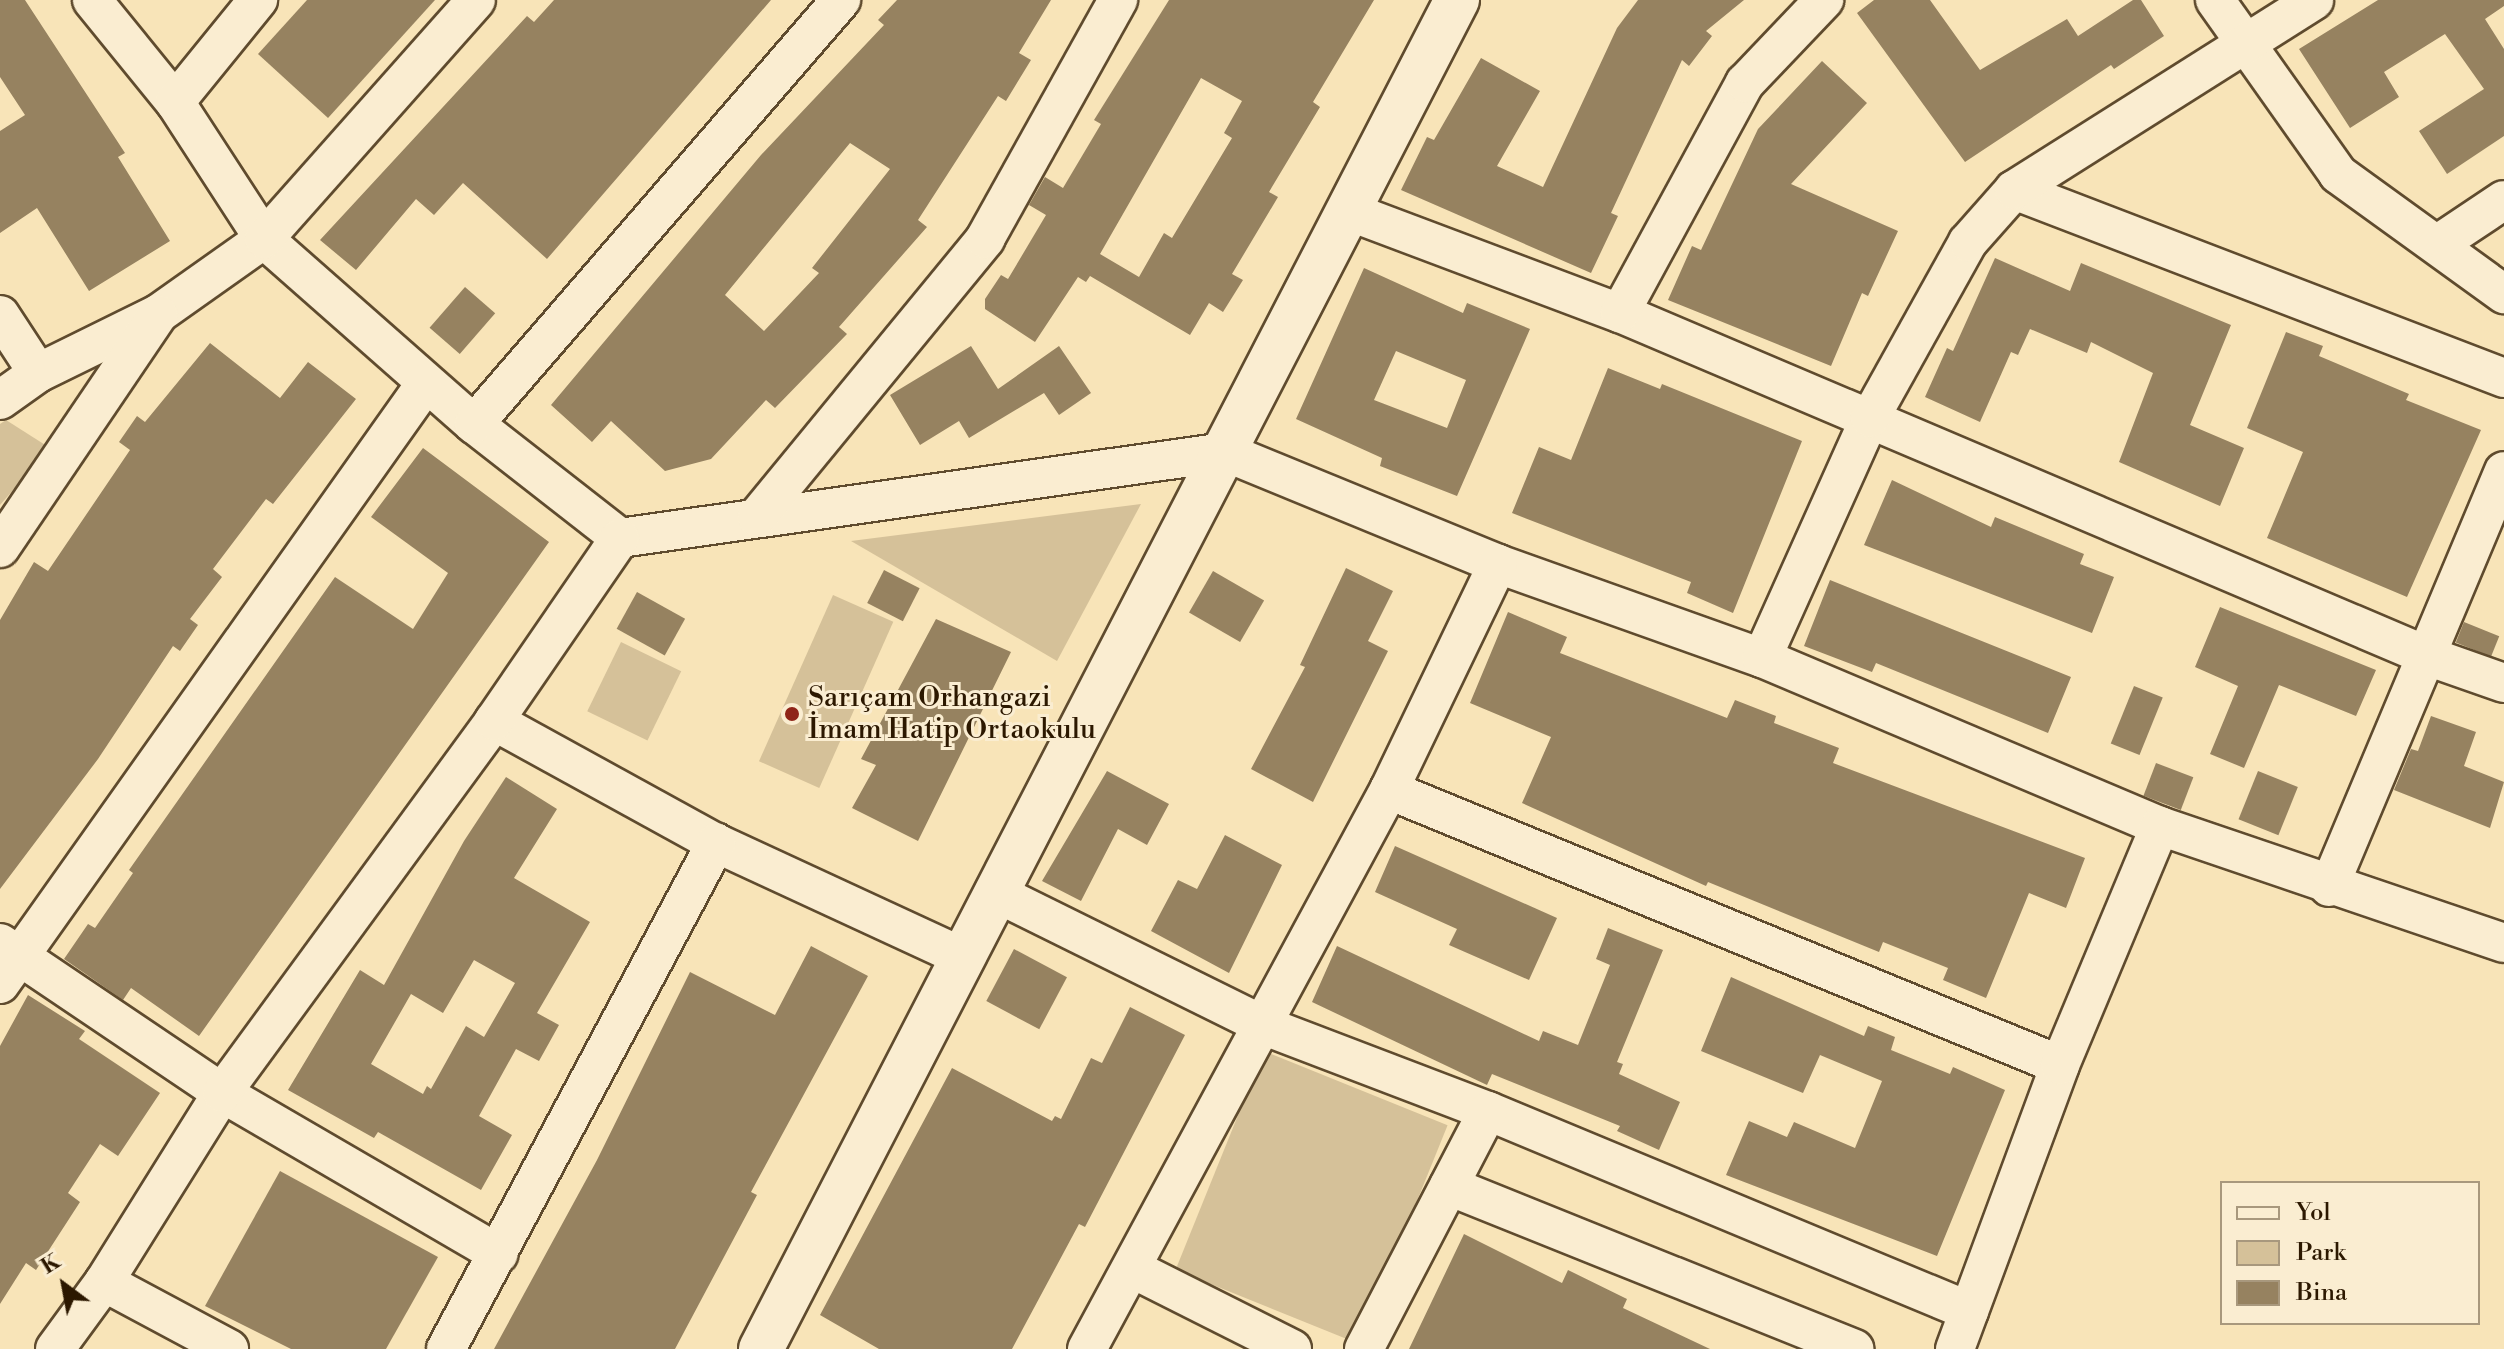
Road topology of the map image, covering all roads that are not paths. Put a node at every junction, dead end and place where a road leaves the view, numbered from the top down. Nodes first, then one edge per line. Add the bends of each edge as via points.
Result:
1 (92, 0) edge
2 (258, 0) edge
3 (476, 0) edge
4 (841, 0) edge
5 (1118, 0) edge
6 (1457, 0) edge
7 (1824, 0) edge
8 (2215, 0) edge
9 (2314, 0) edge
10 (2244, 46) junction
11 (175, 102) junction
12 (2014, 190) junction
13 (2504, 200) edge
14 (1348, 211) junction
15 (264, 239) junction
16 (2438, 244) junction
17 (2504, 294) edge
18 (1620, 313) junction
19 (158, 314) junction
20 (0, 315) edge
21 (38, 373) junction
22 (2504, 378) edge
23 (426, 383) junction
24 (0, 400) edge
25 (1870, 418) junction
26 (474, 424) junction
27 (1225, 452) junction
28 (2504, 471) edge
29 (757, 517) junction
30 (620, 538) junction
31 (0, 548) edge
32 (1498, 564) junction
33 (2430, 657) junction
34 (1762, 658) junction
35 (2504, 683) edge
36 (494, 721) junction
37 (1389, 790) junction
38 (2160, 826) junction
39 (716, 843) junction
40 (2329, 887) junction
41 (994, 892) junction
42 (2504, 943) edge
43 (961, 956) junction
44 (6, 961) edge
45 (1265, 1026) junction
46 (2060, 1065) junction
47 (222, 1093) junction
48 (1488, 1111) junction
49 (1449, 1186) junction
50 (499, 1254) junction
51 (1133, 1269) junction
52 (104, 1282) junction
53 (1969, 1311) junction
54 (55, 1349) edge
55 (229, 1349) edge
56 (446, 1349) edge
57 (761, 1349) edge
58 (1087, 1349) edge
59 (1292, 1349) edge
60 (1364, 1349) edge
61 (1855, 1349) edge
62 (1955, 1349) edge

1 - 11 street
2 - 11 street
3 - 15 street
4 - 26 street
5 - 29 street via 985,239
6 - 14 main road
7 - 18 street via 1745,83
8 - 10 street
9 - 10 street
10 - 12 street
10 - 16 street via 2338,174
11 - 15 street
12 - 22 street
12 - 25 street via 1968,242
13 - 16 street
14 - 18 street
14 - 27 main road
15 - 19 street
15 - 23 street
16 - 17 street
18 - 25 street
19 - 21 street
19 - 31 street
20 - 21 street
21 - 24 street
23 - 26 street
23 - 44 street
25 - 33 street
25 - 34 street
26 - 30 street
27 - 29 street
27 - 32 street
27 - 41 main road
28 - 33 street
29 - 30 street
30 - 36 street
32 - 34 street
32 - 37 street
33 - 35 street
33 - 40 street
34 - 38 street
36 - 39 street
36 - 47 street
37 - 45 street
37 - 46 street
38 - 40 street
38 - 46 street
39 - 43 street
39 - 50 street
40 - 42 street
41 - 43 main road
41 - 45 street
43 - 57 main road
44 - 47 street
45 - 48 street
45 - 51 street
46 - 53 street
47 - 50 street
47 - 52 street
48 - 49 street
48 - 53 street
49 - 60 street
49 - 61 street
50 - 56 street
51 - 58 street
51 - 59 street
52 - 54 street
52 - 55 street
53 - 62 street

